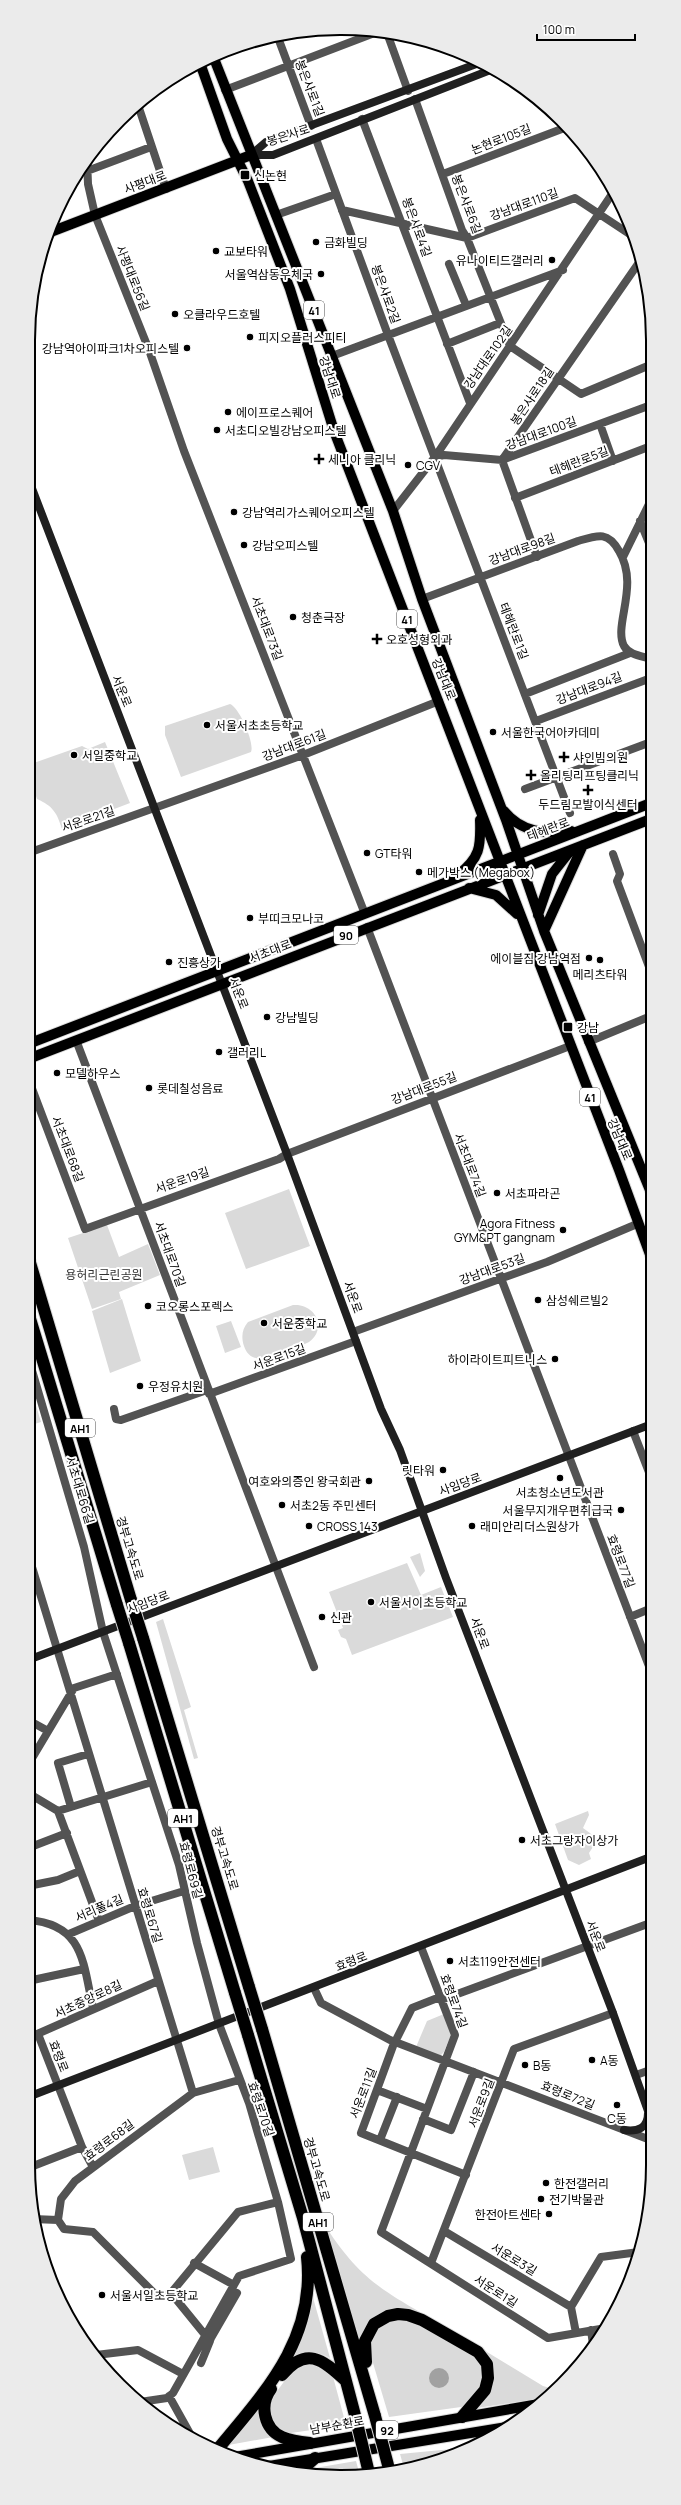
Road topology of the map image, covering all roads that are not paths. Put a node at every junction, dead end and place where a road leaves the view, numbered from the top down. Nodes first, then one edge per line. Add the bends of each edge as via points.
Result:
1 (365, 36) edge
2 (390, 40) edge
3 (279, 41) edge
4 (215, 62) edge
5 (288, 65) junction
6 (473, 65) edge
7 (202, 69) edge
8 (484, 71) edge
9 (225, 90) junction
10 (408, 91) junction
11 (415, 99) junction
12 (140, 110) edge
13 (362, 119) junction
14 (311, 126) junction
15 (561, 129) edge
16 (316, 138) junction
17 (151, 147) junction
18 (251, 155) junction
19 (236, 161) junction
20 (87, 171) joint
21 (443, 174) junction
22 (166, 189) junction
23 (336, 194) junction
24 (610, 197) edge
25 (342, 210) junction
26 (599, 213) junction
27 (95, 215) junction
28 (276, 215) junction
29 (403, 223) junction
30 (56, 230) edge
31 (626, 233) edge
32 (467, 238) junction
33 (449, 264) dead end
34 (637, 265) edge
35 (563, 270) junction
36 (489, 296) junction
37 (466, 305) junction
38 (436, 316) junction
39 (500, 323) junction
40 (388, 335) junction
41 (448, 344) junction
42 (510, 346) junction
43 (149, 350) joint
44 (332, 356) junction
45 (646, 367) edge
46 (558, 380) junction
47 (470, 403) junction
48 (646, 407) edge
49 (600, 424) junction
50 (646, 448) edge
51 (436, 457) junction
52 (502, 460) junction
53 (613, 461) junction
54 (35, 496) edge
55 (515, 498) junction
56 (646, 510) edge
57 (392, 511) junction
58 (640, 521) junction
59 (646, 536) edge
60 (537, 557) junction
61 (623, 557) junction
62 (481, 577) junction
63 (422, 599) junction
64 (630, 653) junction
65 (646, 658) edge
66 (646, 680) edge
67 (525, 694) junction
68 (439, 701) junction
69 (536, 721) junction
70 (646, 744) edge
71 (304, 755) junction
72 (556, 777) junction
73 (525, 789) dead end
74 (646, 805) edge
75 (501, 806) junction
76 (155, 807) junction
77 (480, 811) junction
78 (570, 813) dead end
79 (646, 821) edge
80 (588, 828) junction
81 (567, 836) junction
82 (583, 845) junction
83 (35, 850) edge
84 (572, 850) junction
85 (613, 854) dead end
86 (517, 855) junction
87 (546, 859) junction
88 (499, 862) junction
89 (522, 869) junction
90 (504, 875) junction
91 (450, 881) junction
92 (469, 888) junction
93 (365, 914) junction
94 (538, 915) junction
95 (521, 920) junction
96 (367, 927) junction
97 (544, 931) junction
98 (646, 959) edge
99 (217, 971) junction
100 (222, 983) junction
101 (646, 1018) edge
102 (76, 1040) junction
103 (35, 1041) edge
104 (588, 1042) junction
105 (570, 1046) junction
106 (35, 1056) edge
107 (35, 1097) edge
108 (432, 1098) junction
109 (287, 1154) junction
110 (646, 1182) edge
111 (140, 1208) junction
112 (637, 1224) junction
113 (85, 1229) joint
114 (646, 1246) edge
115 (502, 1278) junction
116 (35, 1279) edge
117 (353, 1332) junction
118 (35, 1335) edge
119 (356, 1341) junction
120 (35, 1381) edge
121 (208, 1392) junction
122 (114, 1409) dead end
123 (646, 1426) edge
124 (633, 1431) junction
125 (568, 1456) junction
126 (646, 1465) edge
127 (422, 1511) junction
128 (276, 1566) junction
129 (35, 1588) edge
130 (646, 1610) edge
131 (630, 1617) junction
132 (103, 1632) junction
133 (56, 1650) junction
134 (35, 1658) edge
135 (646, 1658) edge
136 (314, 1667) dead end
137 (117, 1674) junction
138 (70, 1694) junction
139 (35, 1724) edge
140 (48, 1731) junction
141 (35, 1753) edge
142 (88, 1754) junction
143 (152, 1782) junction
144 (35, 1797) edge
145 (101, 1797) junction
146 (71, 1807) junction
147 (58, 1811) junction
148 (67, 1833) junction
149 (35, 1845) edge
150 (646, 1859) edge
151 (80, 1871) junction
152 (35, 1885) edge
153 (565, 1889) junction
154 (184, 1891) junction
155 (135, 1906) junction
156 (35, 1921) edge
157 (99, 1921) junction
158 (646, 1925) edge
159 (69, 1934) junction
160 (422, 1947) junction
161 (588, 1948) junction
162 (84, 1969) junction
163 (35, 1980) edge
164 (158, 1981) junction
165 (314, 1988) junction
166 (440, 1998) junction
167 (93, 2008) junction
168 (613, 2013) junction
169 (219, 2024) junction
170 (38, 2034) junction
171 (35, 2035) edge
172 (176, 2040) junction
173 (396, 2043) junction
174 (445, 2061) junction
175 (474, 2072) junction
176 (646, 2072) edge
177 (636, 2076) junction
178 (239, 2080) junction
179 (501, 2082) junction
180 (57, 2086) junction
181 (377, 2090) junction
182 (192, 2092) junction
183 (35, 2094) edge
184 (397, 2097) junction
185 (646, 2104) edge
186 (427, 2109) junction
187 (423, 2119) junction
188 (646, 2122) edge
189 (624, 2130) junction
190 (646, 2138) edge
191 (380, 2140) junction
192 (82, 2147) junction
193 (411, 2153) junction
194 (35, 2165) edge
195 (94, 2167) junction
196 (466, 2175) junction
197 (278, 2202) junction
198 (303, 2218) junction
199 (40, 2219) edge
200 (58, 2220) junction
201 (444, 2231) junction
202 (381, 2232) joint
203 (633, 2253) edge
204 (194, 2263) junction
205 (431, 2264) junction
206 (234, 2285) junction
207 (171, 2293) junction
208 (237, 2293) dead end
209 (571, 2307) junction
210 (598, 2329) edge
211 (591, 2330) junction
212 (576, 2333) junction
213 (205, 2336) junction
214 (592, 2337) edge
215 (102, 2354) edge
216 (183, 2374) junction
217 (345, 2380) junction
218 (169, 2396) junction
219 (147, 2401) edge
220 (372, 2401) junction
221 (527, 2406) edge
222 (462, 2417) junction
223 (187, 2428) edge
224 (492, 2429) edge
225 (310, 2443) junction
226 (221, 2446) edge
227 (245, 2455) edge
228 (315, 2458) junction
229 (281, 2464) edge
230 (389, 2466) edge
231 (304, 2467) edge
232 (368, 2468) edge

1 - 5 street
2 - 10 street
3 - 5 street, 봉은사로1길
4 - 9 main road, 강남대로 / 41
5 - 9 street
5 - 14 street, 봉은사로1길
6 - 10 main road, 봉은사로
7 - 19 main road, 강남대로 / 41
8 - 11 main road, 봉은사로
9 - 18 main road, 강남대로 / 41
10 - 14 main road, 봉은사로
11 - 13 main road, 봉은사로
11 - 21 street, 봉은사로6길
12 - 17 street
13 - 16 main road, 봉은사로
13 - 29 street, 봉은사로4길
14 - 18 main road, 봉은사로 via 266,142
15 - 21 street, 논현로105길
16 - 18 main road, 봉은사로 via 273,155
16 - 23 street, 봉은사로2길
17 - 20 street
17 - 22 street
18 - 19 main road, 사평대로
18 - 28 main road, 강남대로 / 41
19 - 22 main road, 사평대로
19 - 68 main road, 강남대로 / 41 via 248,181 280,263 334,431
20 - 27 street, 사평대로56길
21 - 32 street, 봉은사로6길
22 - 27 main road, 사평대로
23 - 25 street, 봉은사로2길
23 - 28 street
24 - 26 street, 강남대로102길
25 - 29 street
25 - 40 street, 봉은사로2길
26 - 31 street, 강남대로110길
26 - 32 street, 강남대로110길 via 575,198
26 - 35 street, 강남대로102길
27 - 30 main road, 사평대로
27 - 43 street, 사평대로56길
28 - 44 main road, 강남대로 / 41
29 - 32 street
29 - 38 street, 봉은사로4길
32 - 36 street, 봉은사로6길
33 - 37 street
34 - 46 street, 봉은사로18길
35 - 36 street
35 - 42 street, 강남대로102길
36 - 37 street
36 - 39 street, 봉은사로6길
37 - 38 street
38 - 40 street
38 - 41 street, 봉은사로4길
39 - 41 street
39 - 42 street, 봉은사로6길
40 - 44 street
40 - 51 street, 봉은사로2길
41 - 47 street, 봉은사로4길
42 - 46 street
42 - 47 street, 강남대로102길
43 - 71 street, 서초대로73길 via 184,451
44 - 57 main road, 강남대로 / 41
45 - 46 street via 581,394
46 - 52 street, 봉은사로18길
47 - 51 street, 강남대로102길
48 - 49 street, 강남대로100길
49 - 52 street, 강남대로100길
49 - 53 street
50 - 53 street, 테헤란로5길
51 - 52 street, 강남대로100길 via 444,454
51 - 57 street, 강남대로102길
51 - 62 street, 테헤란로1길
52 - 55 street
53 - 55 street, 테헤란로5길
54 - 76 main road, 서운로
55 - 60 street
56 - 58 street
57 - 63 main road, 강남대로 / 41
58 - 59 street
58 - 61 street
60 - 61 street, 강남대로98길 via 596,536 612,540
60 - 62 street, 강남대로98길
61 - 64 street via 629,588 621,632 624,646
62 - 63 street, 강남대로98길
62 - 67 street, 테헤란로1길
63 - 75 main road, 강남대로 / 41
64 - 65 street
64 - 67 street
66 - 69 street, 강남대로94길
67 - 69 street, 테헤란로1길
68 - 71 street, 강남대로61길
68 - 77 main road, 강남대로 / 41
69 - 72 street, 테헤란로1길
70 - 72 street
71 - 76 street, 강남대로61길
71 - 93 street, 서초대로73길
72 - 73 street
72 - 78 street, 테헤란로1길
74 - 80 main road, 테헤란로 / 90
75 - 80 main road via 510,818 534,831 552,833
75 - 86 main road, 강남대로 / 41
76 - 83 street, 서운로21길
76 - 99 main road, 서운로
77 - 88 main road, 강남대로 / 41
77 - 91 main road via 480,845 476,858
79 - 82 main road, 90
80 - 81 main road, 테헤란로 / 90
81 - 86 main road, 테헤란로 / 90
81 - 87 main road via 565,841 540,851 539,857
82 - 84 main road, 90
82 - 97 main road
84 - 87 main road, 90
84 - 94 main road via 552,874
85 - 98 street via 620,874 617,881
86 - 88 main road, 테헤란로 / 90
86 - 89 main road, 강남대로 / 41
87 - 89 main road, 90
88 - 90 main road, 강남대로 / 41
88 - 91 main road, 서초대로 / 90
89 - 90 main road, 서초대로 / 90
89 - 94 main road, 강남대로 / 41
90 - 92 main road, 서초대로 / 90
90 - 95 main road, 강남대로 / 41
91 - 93 main road, 서초대로 / 90
92 - 95 main road via 496,896
92 - 96 main road, 서초대로 / 90
93 - 99 main road, 서초대로 / 90
94 - 97 main road, 강남대로 / 41
95 - 105 main road, 강남대로 / 41
96 - 100 main road, 서초대로 / 90
96 - 108 street, 서초대로74길
97 - 104 main road, 강남대로 / 41
99 - 100 main road, 서운로
99 - 103 main road, 서초대로 / 90
100 - 102 main road, 서초대로 / 90
100 - 109 main road, 서운로
101 - 104 street
102 - 106 main road, 서초대로 / 90
102 - 111 street, 서초대로70길
104 - 110 main road, 강남대로 / 41
105 - 108 street, 강남대로55길
105 - 112 main road, 강남대로 / 41 via 619,1170
107 - 113 street, 서초대로68길
108 - 109 street, 강남대로55길
108 - 115 street, 서초대로74길
109 - 111 street, 서운로19길 via 280,1159
109 - 117 main road, 서운로
111 - 113 street, 서운로19길
111 - 121 street, 서초대로70길
112 - 114 main road, 강남대로 / 41
112 - 115 street, 강남대로53길
115 - 117 street, 강남대로53길
115 - 125 street, 서초대로74길
116 - 220 highway, 경부고속도로 / AH1, bridge
117 - 119 main road, 서운로
118 - 198 highway, AH1, bridge
119 - 121 street, 서운로15길
119 - 127 main road, 서운로
120 - 132 street, 서초대로66길 via 84,1547
121 - 122 street, 서운로15길 via 121,1420 116,1418
121 - 128 street, 서초대로70길
123 - 124 main road, 사임당로
124 - 125 main road, 사임당로
124 - 126 street
125 - 127 main road, 사임당로
125 - 131 street, 효령로77길
127 - 128 main road, 사임당로
127 - 153 main road, 서운로
128 - 132 main road, 사임당로
128 - 136 street
129 - 133 street, 효령로67길
130 - 131 street
131 - 135 street, 효령로77길
132 - 133 main road, 사임당로
132 - 137 street, 효령로69길
133 - 134 main road, 사임당로
133 - 138 street, 효령로67길
137 - 138 street via 74,1688
137 - 143 street, 효령로69길
138 - 140 street
138 - 142 street, 효령로67길
139 - 140 street
140 - 141 street
142 - 145 street, 효령로67길
142 - 146 street via 58,1764
143 - 145 street
143 - 154 street, 효령로69길
144 - 147 street
145 - 146 street
145 - 155 street, 효령로67길
146 - 147 street
147 - 148 street
148 - 149 street
148 - 151 street
150 - 153 main road, 효령로
151 - 152 street via 58,1880
151 - 157 street
153 - 160 main road, 효령로
153 - 161 main road, 서운로
154 - 155 street, 서리풀4길
154 - 169 street, 효령로69길
155 - 157 street, 서리풀4길
155 - 164 street, 효령로67길
156 - 159 street, 서리풀4길 via 57,1926
157 - 159 street, 서리풀4길
158 - 161 street, 서운로11길
159 - 162 street, 서리풀4길 via 75,1940
160 - 165 main road, 효령로
160 - 166 street, 효령로74길
161 - 166 street, 서운로11길
161 - 168 main road, 서운로
162 - 163 street
162 - 167 street, 서리풀4길
164 - 167 street, 서초중앙로8길
164 - 172 street, 효령로67길
165 - 169 main road, 효령로
165 - 173 street, 효령로72길 via 321,2003
166 - 173 street, 서운로11길 via 412,2008
166 - 174 street, 효령로74길 via 455,2035
167 - 170 street, 서초중앙로8길
168 - 177 main road, 서운로
168 - 179 street, 서운로9길 via 514,2049
169 - 172 main road, 효령로
169 - 178 street, 효령로70길
170 - 171 street, 서초중앙로8길
170 - 180 street, 효령로
172 - 180 main road, 효령로
172 - 182 street
173 - 174 street, 효령로72길
173 - 181 street, 서운로11길
174 - 175 street, 효령로72길
174 - 186 street, 효령로74길
175 - 179 street, 효령로72길
175 - 187 street via 451,2130
176 - 177 street
177 - 185 main road, 서운로
178 - 182 street, 효령로68길
178 - 197 street, 효령로70길
179 - 189 street, 효령로72길
179 - 196 street, 서운로9길
180 - 183 main road, 효령로
180 - 192 street
181 - 184 street
181 - 191 street, 서운로11길 via 361,2133
182 - 195 street, 효령로68길
184 - 186 street
184 - 191 street
186 - 187 street, 효령로74길
187 - 193 street, 효령로74길
188 - 189 main road via 642,2129
189 - 190 street, 효령로72길
191 - 193 street, 서운로11길
192 - 194 street
192 - 195 street
193 - 196 street, 서운로11길
193 - 202 street, 효령로74길
195 - 200 street, 효령로68길 via 75,2181 61,2199
196 - 201 street, 서운로9길
197 - 204 street via 238,2212
197 - 206 street, 효령로70길 via 291,2259 239,2276
198 - 217 highway, AH1
198 - 226 highway via 309,2290 303,2320 286,2357 240,2424
199 - 200 street
200 - 207 street via 64,2229 94,2232 157,2296
201 - 205 street, 서운로9길
201 - 209 street, 서운로3길
202 - 205 street, 서운로1길
203 - 209 street via 601,2257
204 - 206 street
204 - 207 street
205 - 212 street, 서운로1길 via 548,2338
206 - 213 street
207 - 213 street
208 - 213 street via 211,2338 201,2363 210,2341
209 - 212 street
210 - 211 street, 서운로1길
211 - 212 street, 서운로1길
211 - 214 street
213 - 216 street
215 - 216 street via 138,2350
216 - 218 street
217 - 225 highway via 324,2363 306,2358 291,2364 268,2394 265,2414 271,2429 287,2439
217 - 232 highway, AH1, bridge
218 - 219 street
218 - 223 street
220 - 222 highway via 364,2351 366,2336 374,2324 384,2318 398,2314 408,2315 478,2352 484,2360 488,2373 486,2386
220 - 230 highway, 경부고속도로 / AH1, bridge
221 - 222 main road, 남부순환로 / 92
222 - 225 main road, 남부순환로 / 92
224 - 228 main road, 92
225 - 227 main road, 남부순환로 / 92
228 - 229 main road, 92
228 - 231 highway

